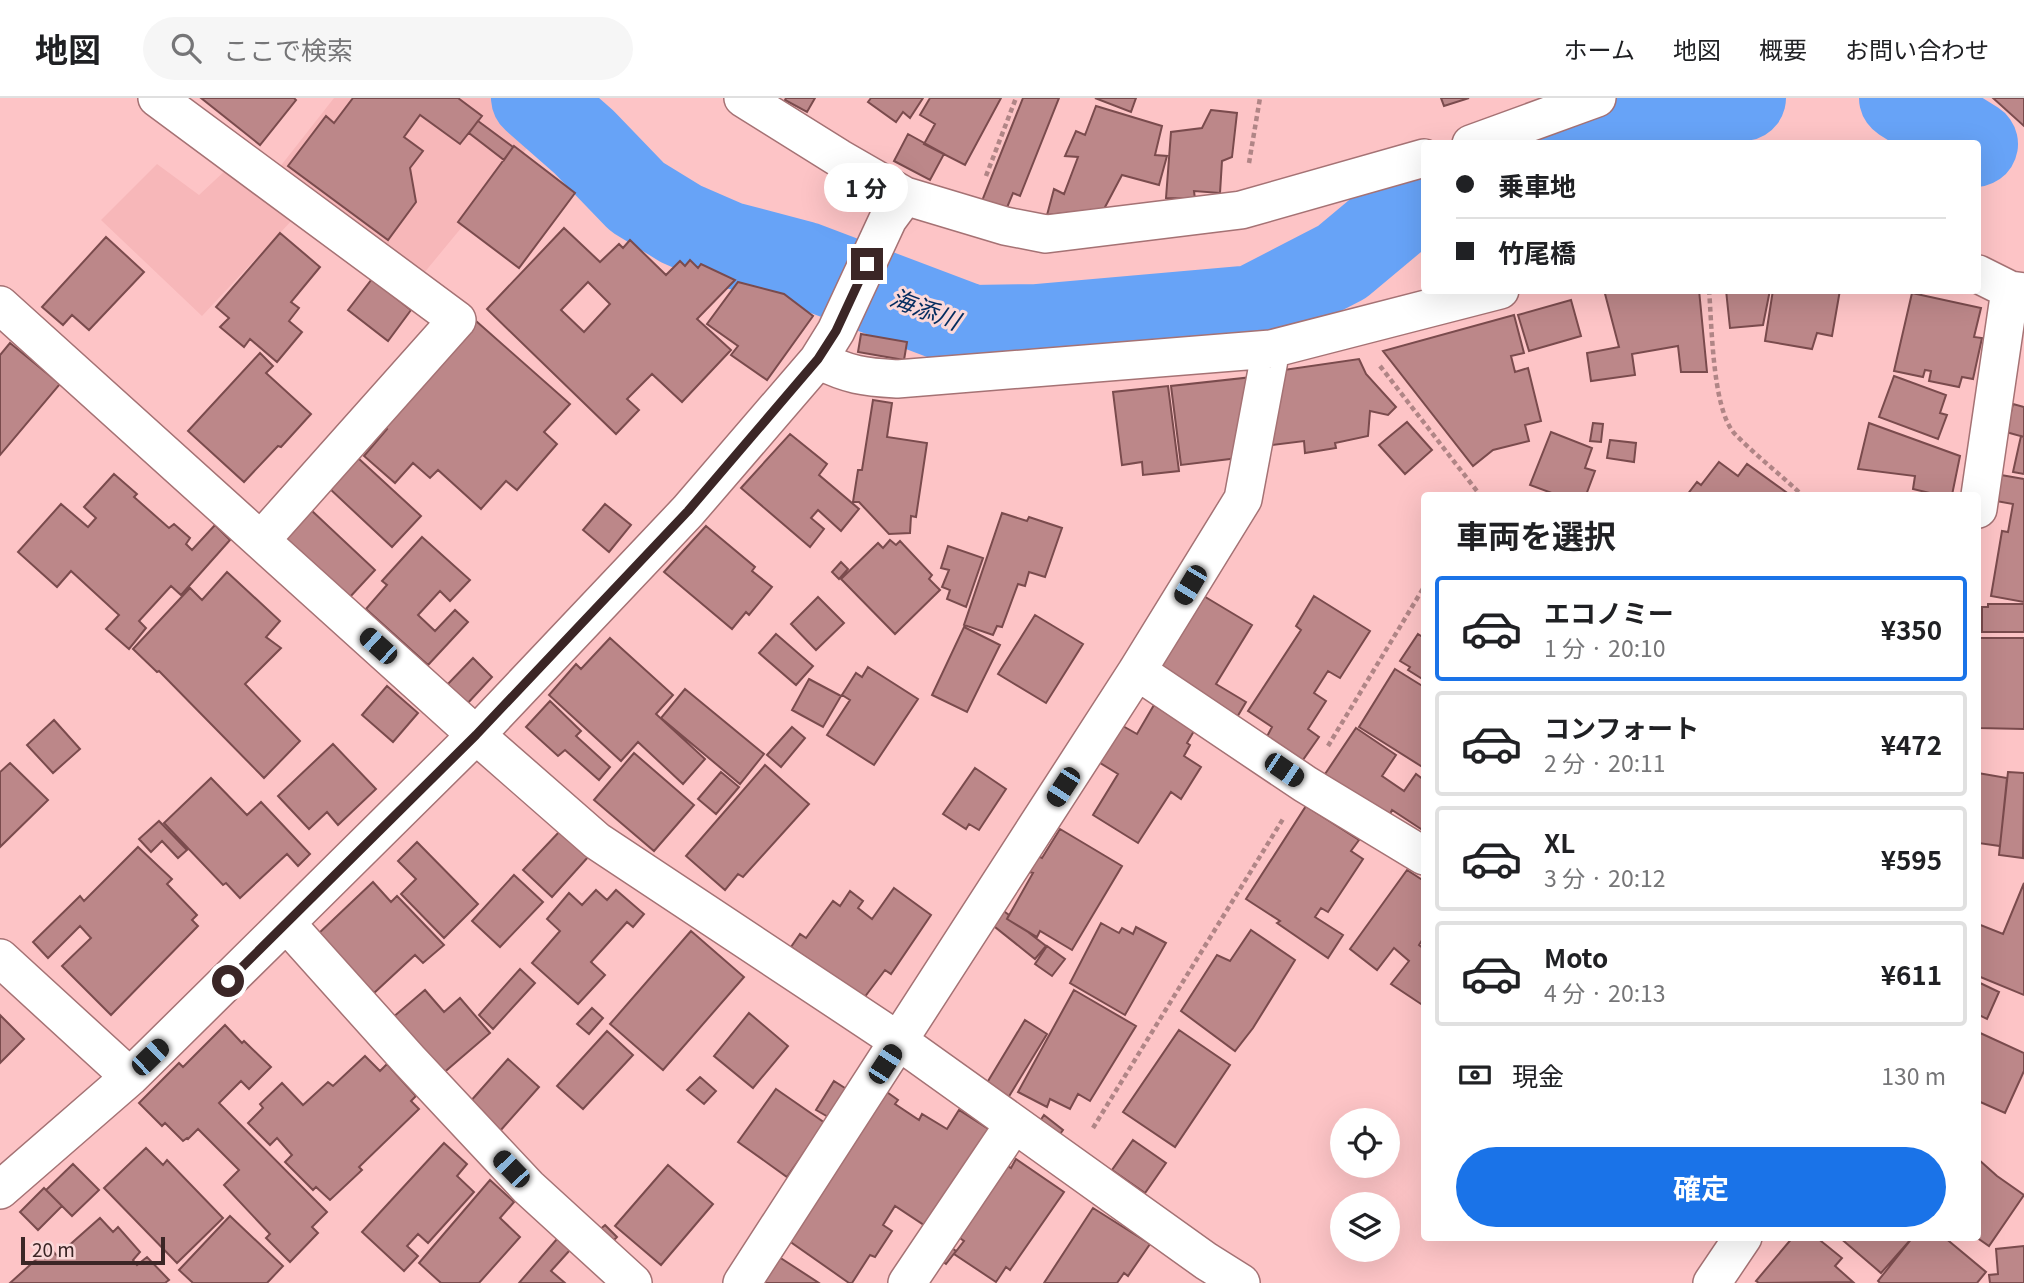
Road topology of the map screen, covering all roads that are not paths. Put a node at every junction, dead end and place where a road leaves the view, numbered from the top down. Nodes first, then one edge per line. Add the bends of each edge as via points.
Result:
1 (157, 98) edge
2 (743, 98) edge
3 (1597, 98) edge
4 (1482, 140) edge
5 (1421, 159) edge
6 (897, 208) junction
7 (1981, 275) edge
8 (2017, 291) edge
9 (1485, 294) edge
10 (0, 305) edge
11 (827, 345) junction
12 (1271, 349) junction
13 (1981, 492) edge
14 (261, 540) junction
15 (1137, 671) junction
16 (476, 735) junction
17 (1421, 854) edge
18 (286, 923) junction
19 (0, 958) edge
20 (900, 1042) junction
21 (130, 1077) junction
22 (1014, 1124) junction
23 (0, 1190) edge
24 (1740, 1241) edge
25 (633, 1283) edge
26 (742, 1283) edge
27 (907, 1283) edge
28 (1241, 1283) edge
29 (1712, 1283) edge

1 - 14 street via 457,320
2 - 6 street via 839,158
3 - 4 street
5 - 6 street via 1241,210 1046,233 970,216
6 - 11 street
7 - 8 street
8 - 13 street
9 - 12 street
10 - 14 street
11 - 12 street via 844,373 897,379
11 - 16 street via 688,511
12 - 15 street via 1243,499
14 - 16 street
15 - 17 street via 1305,784
15 - 20 street
16 - 18 street
16 - 20 street via 597,841
18 - 21 street
18 - 25 street via 528,1187
19 - 21 street
20 - 22 street
20 - 26 street
21 - 23 street
22 - 27 street
22 - 28 street
24 - 29 street

